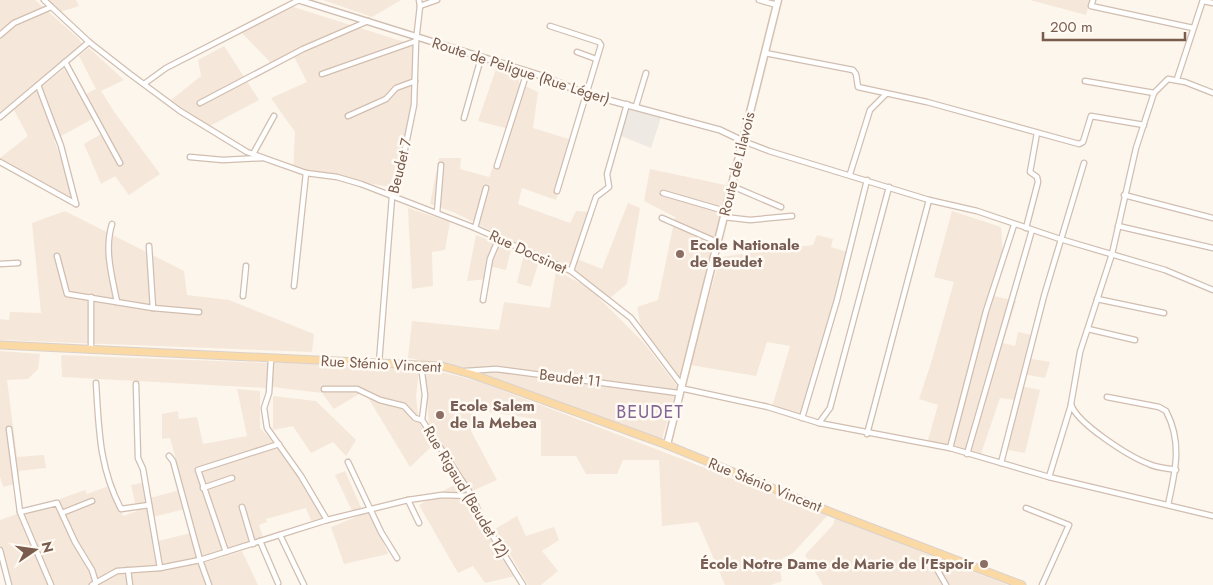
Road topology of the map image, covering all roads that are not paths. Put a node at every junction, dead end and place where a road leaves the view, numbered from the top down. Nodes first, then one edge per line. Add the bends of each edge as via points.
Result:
1 (44, 0) edge
2 (299, 0) edge
3 (419, 0) edge
4 (436, 0) edge
5 (759, 0) edge
6 (1092, 0) edge
7 (1203, 1) edge
8 (778, 2) edge
9 (1213, 3) edge
10 (420, 6) junction
11 (51, 7) junction
12 (369, 21) junction
13 (550, 26) dead end
14 (1193, 28) junction
15 (0, 35) edge
16 (416, 40) junction
17 (89, 42) junction
18 (577, 52) dead end
19 (765, 52) junction
20 (480, 58) junction
21 (596, 59) junction
22 (65, 62) junction
23 (527, 72) junction
24 (646, 72) dead end
25 (322, 74) dead end
26 (1086, 80) dead end
27 (1177, 80) junction
28 (415, 81) junction
29 (144, 84) junction
30 (38, 86) junction
31 (1154, 93) junction
32 (1213, 93) edge
33 (586, 94) junction
34 (886, 94) junction
35 (200, 103) dead end
36 (627, 104) junction
37 (636, 106) junction
38 (0, 116) edge
39 (274, 116) dead end
40 (348, 116) dead end
41 (464, 118) dead end
42 (1144, 125) junction
43 (1037, 133) junction
44 (744, 141) junction
45 (253, 154) junction
46 (190, 157) dead end
47 (265, 158) junction
48 (0, 162) edge
49 (120, 163) dead end
50 (1084, 163) dead end
51 (441, 164) dead end
52 (497, 166) dead end
53 (306, 173) junction
54 (850, 174) junction
55 (867, 180) junction
56 (732, 186) junction
57 (889, 187) junction
58 (486, 188) dead end
59 (556, 191) dead end
60 (663, 193) dead end
61 (1124, 195) junction
62 (392, 197) junction
63 (929, 200) junction
64 (780, 207) dead end
65 (437, 213) junction
66 (724, 214) junction
67 (792, 216) dead end
68 (662, 218) dead end
69 (1213, 218) edge
70 (112, 224) dead end
71 (1014, 225) junction
72 (1118, 226) junction
73 (475, 228) junction
74 (1026, 228) junction
75 (1032, 230) junction
76 (498, 238) junction
77 (1060, 239) junction
78 (717, 242) junction
79 (149, 246) dead end
80 (1213, 248) edge
81 (1112, 254) junction
82 (57, 256) dead end
83 (18, 263) dead end
84 (0, 264) edge
85 (246, 266) dead end
86 (570, 272) junction
87 (294, 286) dead end
88 (1213, 290) edge
89 (243, 296) dead end
90 (91, 298) junction
91 (1097, 299) junction
92 (483, 300) dead end
93 (117, 302) junction
94 (153, 308) junction
95 (198, 312) dead end
96 (1164, 313) dead end
97 (1088, 329) junction
98 (1134, 340) dead end
99 (0, 345) edge
100 (91, 350) junction
101 (271, 359) junction
102 (379, 363) junction
103 (421, 366) junction
104 (461, 371) junction
105 (96, 383) dead end
106 (136, 384) dead end
107 (680, 388) junction
108 (324, 389) dead end
109 (1107, 397) dead end
110 (1071, 404) junction
111 (802, 418) junction
112 (422, 420) junction
113 (819, 423) junction
114 (9, 429) dead end
115 (867, 434) junction
116 (279, 444) junction
117 (667, 445) junction
118 (950, 448) junction
119 (967, 454) junction
120 (169, 456) dead end
121 (348, 462) dead end
122 (1001, 463) junction
123 (1176, 470) junction
124 (1049, 477) junction
125 (232, 478) dead end
126 (204, 488) junction
127 (472, 496) junction
128 (408, 500) junction
129 (92, 501) dead end
130 (1168, 505) junction
131 (149, 506) junction
132 (242, 507) dead end
133 (1026, 508) dead end
134 (370, 509) junction
135 (20, 512) junction
136 (62, 514) junction
137 (1213, 516) edge
138 (327, 520) junction
139 (419, 523) dead end
140 (280, 535) junction
141 (260, 541) junction
142 (252, 544) junction
143 (0, 550) edge
144 (226, 552) junction
145 (940, 552) junction
146 (398, 558) dead end
147 (200, 560) junction
148 (160, 568) junction
149 (128, 570) junction
150 (278, 583) dead end
151 (94, 584) edge
152 (9, 585) edge
153 (51, 585) edge
154 (130, 585) edge
155 (209, 585) edge
156 (304, 585) edge
157 (523, 585) edge
158 (946, 585) edge
159 (1022, 585) edge
160 (1042, 585) edge

1 - 11 street, Rue Docsinet
2 - 12 street, Route de Peligue (Rue Léger)
2 - 29 street via 166,68
3 - 10 street, Beudet 7
4 - 10 street
5 - 8 street
6 - 14 street via 1092,6
7 - 9 street
7 - 14 street
8 - 19 main road, Route de Lilavois
10 - 16 street, Beudet 7
11 - 15 street via 14,22
11 - 17 street, Rue Docsinet
12 - 16 street, Route de Peligue (Rue Léger)
12 - 35 street via 303,49
13 - 21 street via 599,42
14 - 27 street
16 - 20 street, Route de Peligue (Rue Léger)
16 - 25 street
16 - 28 street, Beudet 7
17 - 22 street
17 - 29 street, Rue Docsinet
18 - 21 street
19 - 34 street via 853,70 858,87
19 - 44 main road, Route de Lilavois
20 - 23 street, Route de Peligue (Rue Léger)
20 - 41 street
21 - 33 street
22 - 30 street
22 - 49 street
23 - 33 street, Route de Peligue (Rue Léger)
23 - 52 street
24 - 37 street
26 - 31 street
27 - 31 street via 1166,79
27 - 32 street
28 - 40 street via 396,88 386,99
28 - 62 street, Beudet 7 via 412,115
29 - 45 street, Rue Docsinet via 180,111
30 - 38 street
30 - 48 street via 61,146 76,204
31 - 42 street
33 - 36 street, Route de Peligue (Rue Léger)
33 - 59 street
34 - 43 street via 927,102
34 - 54 street via 870,110
36 - 37 street, Route de Peligue (Rue Léger)
36 - 86 street via 607,174 609,187 596,198
37 - 44 street, Route de Peligue (Rue Léger) via 720,130
39 - 45 street
42 - 43 street via 1091,116 1083,142 1079,144
42 - 61 street
43 - 74 street via 1030,172 1038,182
44 - 54 street
44 - 56 main road, Route de Lilavois
45 - 47 street, Rue Docsinet
46 - 47 street via 224,160
47 - 53 street, Rue Docsinet
50 - 77 street
51 - 65 street
53 - 62 street, Rue Docsinet via 337,177
53 - 87 street
54 - 55 street
55 - 57 street
55 - 111 street
56 - 64 street
56 - 66 main road, Route de Lilavois
57 - 63 street
57 - 113 street via 830,408
58 - 73 street
60 - 66 street
61 - 69 street
61 - 72 street
62 - 65 street, Rue Docsinet
62 - 102 street, Beudet 7
63 - 71 street via 977,211
63 - 115 street
65 - 73 street, Rue Docsinet
66 - 67 street via 750,220
66 - 78 main road, Route de Lilavois
68 - 78 street
70 - 93 street via 108,257
71 - 74 street
71 - 118 street via 986,311
72 - 80 street
72 - 81 street
73 - 76 street, Rue Docsinet
74 - 75 street
75 - 77 street
75 - 119 street
76 - 86 street, Rue Docsinet
76 - 92 street via 490,259
77 - 81 street
77 - 122 street
78 - 107 main road, Route de Lilavois
79 - 94 street
81 - 88 street via 1165,270
81 - 91 street
82 - 90 street via 67,294
83 - 84 street
85 - 89 street
86 - 107 street, Rue Docsinet via 631,318
90 - 93 street
90 - 100 street
91 - 96 street
91 - 97 street
93 - 94 street
94 - 95 street
97 - 98 street
97 - 110 street via 1080,352
99 - 100 main road, Rue Sténio Vincent
100 - 101 main road, Rue Sténio Vincent
101 - 102 main road, Rue Sténio Vincent
101 - 116 street via 269,393 264,408 267,428
102 - 103 main road, Rue Sténio Vincent
103 - 104 main road, Rue Sténio Vincent via 442,366
103 - 112 street, Rue Rigaud (Beudet 12) via 425,395
104 - 107 street, Beudet 11 via 496,369
104 - 117 main road, Rue Sténio Vincent
105 - 131 street via 102,464 108,482 122,509
106 - 131 street via 138,458 144,469
107 - 111 street, Beudet 11 via 768,407
107 - 117 main road, Route de Lilavois
108 - 112 street via 357,389 380,400 404,406 415,418
109 - 123 street via 1166,411 1178,448
110 - 123 street via 1083,422 1123,451 1150,465
110 - 124 street
111 - 113 street, Beudet 11
112 - 127 street, Rue Rigaud (Beudet 12)
113 - 115 street, Beudet 11
114 - 135 street
115 - 118 street, Beudet 11
116 - 126 street via 200,468 198,473
116 - 138 street
117 - 145 main road, Rue Sténio Vincent via 833,513
118 - 119 street, Beudet 11
119 - 122 street, Beudet 11
120 - 147 street
121 - 134 street
122 - 124 street, Beudet 11
123 - 130 street
124 - 130 street, Beudet 11
125 - 126 street
126 - 144 street
127 - 128 street via 442,495
127 - 157 street, Rue Rigaud (Beudet 12) via 481,517
128 - 134 street
128 - 139 street
129 - 136 street
130 - 137 street, Beudet 11
131 - 148 street
132 - 142 street
133 - 160 street via 1069,525
134 - 138 street
134 - 146 street
135 - 136 street via 54,502
135 - 153 street
136 - 151 street via 92,570
138 - 140 street
140 - 141 street
140 - 156 street
141 - 142 street
141 - 150 street
142 - 144 street
143 - 152 street
144 - 147 street
145 - 158 street via 938,571
145 - 159 main road, Rue Sténio Vincent
147 - 148 street
147 - 155 street
148 - 149 street
149 - 151 street via 117,571
149 - 154 street

